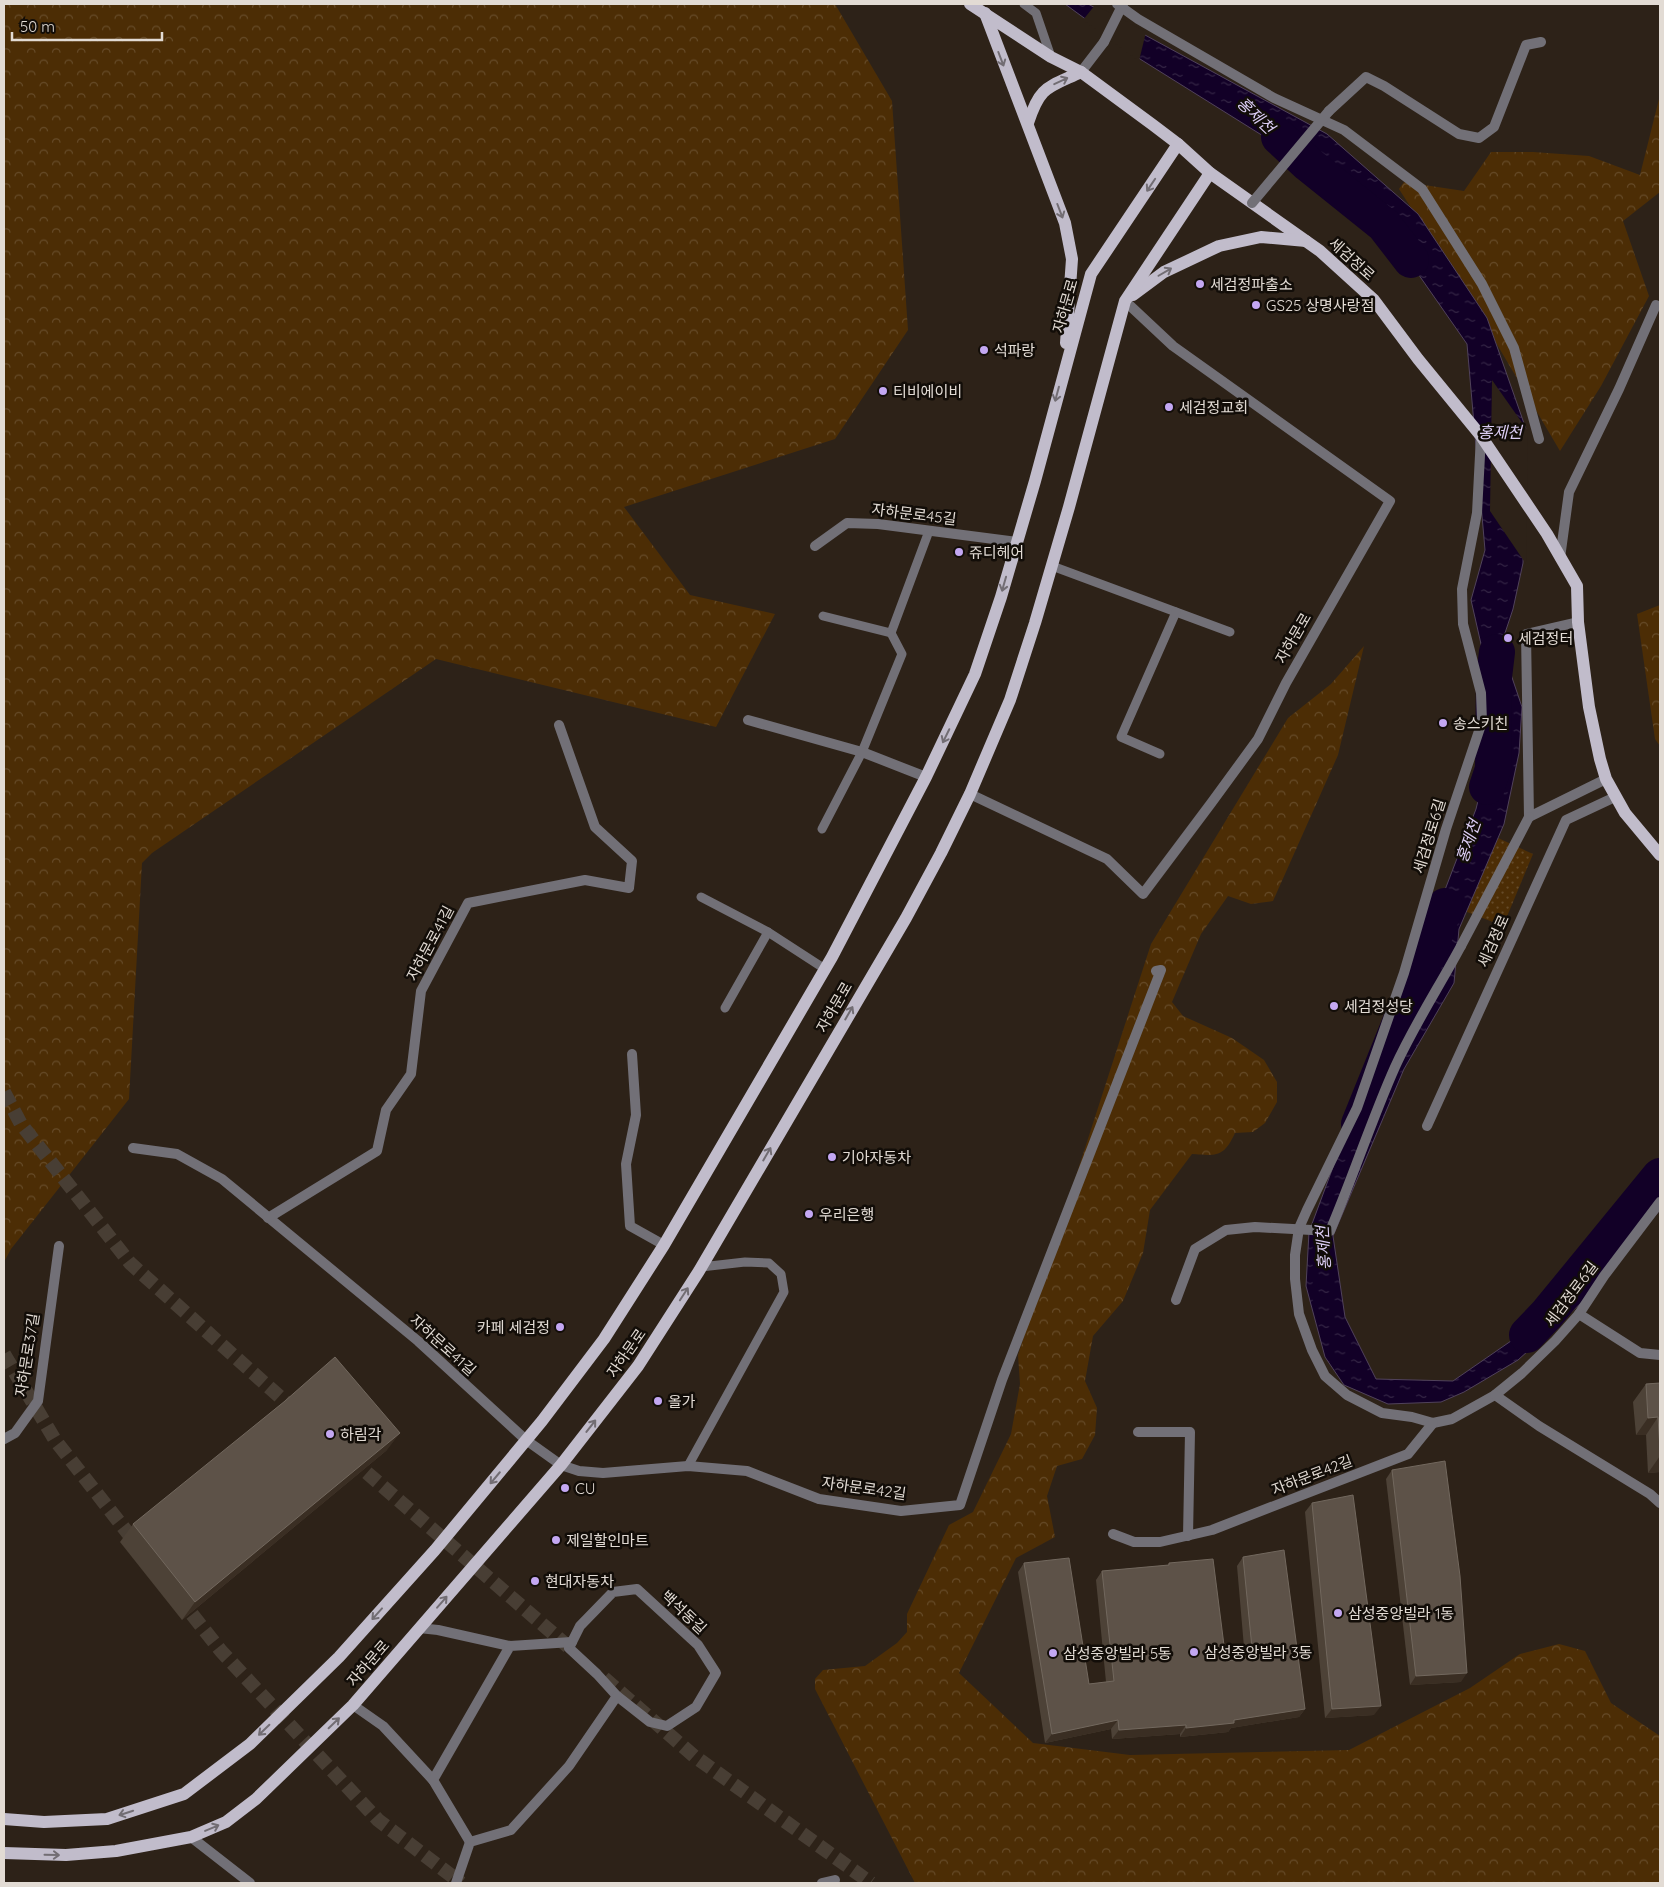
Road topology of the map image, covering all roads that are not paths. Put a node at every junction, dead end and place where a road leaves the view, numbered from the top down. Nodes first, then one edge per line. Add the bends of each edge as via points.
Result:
1 (970, 4) edge
2 (1024, 4) edge
3 (1117, 4) edge
4 (1123, 4) edge
5 (985, 13) junction
6 (1541, 42) dead end
7 (1051, 57) junction
8 (1081, 72) junction
9 (1028, 123) junction
10 (1178, 144) junction
11 (1210, 174) junction
12 (1252, 203) junction
13 (1306, 241) junction
14 (1125, 301) junction
15 (1656, 306) dead end
16 (1064, 370) junction
17 (1481, 436) junction
18 (1539, 438) dead end
19 (930, 531) junction
20 (1017, 542) junction
21 (815, 546) dead end
22 (1560, 558) junction
23 (1052, 566) junction
24 (1176, 612) junction
25 (822, 616) dead end
26 (1578, 622) junction
27 (1230, 632) dead end
28 (891, 634) junction
29 (748, 720) dead end
30 (559, 725) dead end
31 (862, 752) junction
32 (1160, 754) dead end
33 (926, 778) junction
34 (1606, 779) junction
35 (970, 794) junction
36 (1615, 796) junction
37 (1529, 817) junction
38 (822, 829) dead end
39 (1660, 855) edge
40 (700, 897) dead end
41 (768, 932) junction
42 (824, 969) junction
43 (1156, 971) dead end
44 (725, 1008) dead end
45 (632, 1054) dead end
46 (1427, 1126) dead end
47 (133, 1148) dead end
48 (1660, 1202) edge
49 (268, 1218) junction
50 (1299, 1228) junction
51 (664, 1245) junction
52 (59, 1246) dead end
53 (701, 1266) junction
54 (1176, 1300) dead end
55 (1579, 1314) junction
56 (1660, 1355) edge
57 (1495, 1395) junction
58 (1433, 1423) junction
59 (1138, 1432) dead end
60 (4, 1439) edge
61 (526, 1440) junction
62 (561, 1465) junction
63 (688, 1466) junction
64 (1660, 1503) edge
65 (1112, 1534) dead end
66 (1188, 1536) junction
67 (419, 1628) junction
68 (572, 1642) junction
69 (510, 1646) junction
70 (617, 1696) junction
71 (353, 1705) junction
72 (433, 1780) junction
73 (4, 1819) edge
74 (191, 1837) junction
75 (470, 1842) junction
76 (4, 1853) edge
77 (835, 1880) dead end
78 (250, 1883) edge
79 (456, 1883) edge
80 (822, 1883) edge

1 - 5 main road, 세검정로
2 - 7 lane via 1036,13
3 - 18 street via 1274,98 1344,130 1422,189 1482,284 1514,348
4 - 8 street, bridge via 1104,42
5 - 7 main road, 세검정로
5 -> 9 main road
6 - 12 street, bridge via 1526,45 1494,127 1480,138 1459,134 1366,77 1329,112
7 - 8 main road, 세검정로
9 -> 8 main road via 1035,102 1046,88
8 - 10 main road, 세검정로
9 -> 16 main road via 1065,223 1072,259
10 - 11 main road, 세검정로
10 -> 16 main road, 자하문로 via 1091,274
11 - 12 main road, 세검정로
11 - 14 main road, 자하문로
12 - 13 main road, 세검정로
14 -> 13 main road via 1164,272 1218,246 1261,237
13 - 17 main road, 세검정로 via 1374,300
14 - 23 main road, 자하문로
14 - 35 street, 자하문로 via 1173,346 1390,501 1286,683 1258,739 1143,894 1107,859
15 - 22 street via 1569,492
16 -> 20 main road, 자하문로
17 - 22 main road, 세검정로
17 - 50 street, 세검정로6길 via 1477,513 1462,589 1463,624 1481,693 1482,722 1446,829 1404,973 1357,1108
19 - 20 street, 자하문로45길
19 - 21 street, 자하문로45길 via 847,522
19 - 28 lane
20 -> 33 main road, 자하문로 via 975,674
22 - 26 main road, 세검정로 via 1577,586
23 - 24 lane
23 - 35 main road, 자하문로 via 1010,700
24 - 27 lane
24 - 32 lane via 1121,737
25 - 28 lane
26 - 34 main road, 세검정로 via 1594,733
26 - 37 street via 1526,634
28 - 31 lane via 902,654
29 - 31 street
30 - 49 street, 자하문로41길 via 595,827 632,861 630,888 585,880 468,903 420,991 411,1074 386,1110 377,1151
31 - 33 street
31 - 38 lane
33 - 42 main road, 자하문로
34 - 36 main road, 세검정로
34 - 37 street
53 -> 35 main road, 자하문로 via 906,918
36 - 39 main road, 세검정로 via 1635,827
36 - 46 street, 세검정로 via 1566,820
37 - 50 street via 1439,988 1412,1031 1330,1231
40 - 41 lane
41 - 42 lane
41 - 44 lane
42 - 51 main road, 자하문로
43 - 63 street, 자하문로42길 via 1161,970 1002,1380 960,1505 902,1511 819,1499 747,1471
45 - 51 street via 636,1115 626,1164 630,1226
47 - 49 street, 자하문로41길 via 177,1154 222,1179
48 - 55 street, 세검정로6길
49 - 61 street, 자하문로41길 via 418,1341
50 - 54 street via 1226,1230 1196,1249
50 - 58 street, 세검정로6길 via 1295,1255 1299,1314 1325,1376 1347,1395 1382,1413
51 - 61 main road, 자하문로 via 604,1340
52 - 60 street, 자하문로37길 via 38,1401 15,1433
62 -> 53 main road, 자하문로 via 638,1366
53 - 63 lane via 768,1263 781,1274 784,1292
55 - 56 street via 1640,1353
55 - 57 street, 세검정로6길 via 1536,1360
57 - 58 street, 세검정로6길 via 1452,1419
57 - 64 street
58 - 66 street, 자하문로42길 via 1408,1454 1212,1530
59 - 66 street via 1190,1432
61 - 62 street, 자하문로41길
61 -> 73 main road, 자하문로 via 435,1550 339,1657 250,1744 184,1794 107,1819 44,1822
62 - 63 street, 자하문로42길 via 579,1471 603,1473
67 -> 62 main road, 자하문로
65 - 66 street, 자하문로42길 via 1134,1542 1160,1542
67 - 69 street
67 - 71 main road, 자하문로
68 - 69 street
68 - 70 street, 백석동길 via 569,1648
68 - 70 street, 백석동길 via 580,1626 612,1592 637,1589 698,1645 716,1673 696,1707 667,1726 650,1722
69 - 72 street
70 - 75 street via 569,1766 511,1830
71 - 72 street via 383,1726
74 -> 71 main road, 자하문로 via 226,1822 256,1799
72 - 75 street
76 -> 74 main road, 자하문로 via 66,1855 108,1852
74 - 78 street
75 - 79 street
77 - 80 street

